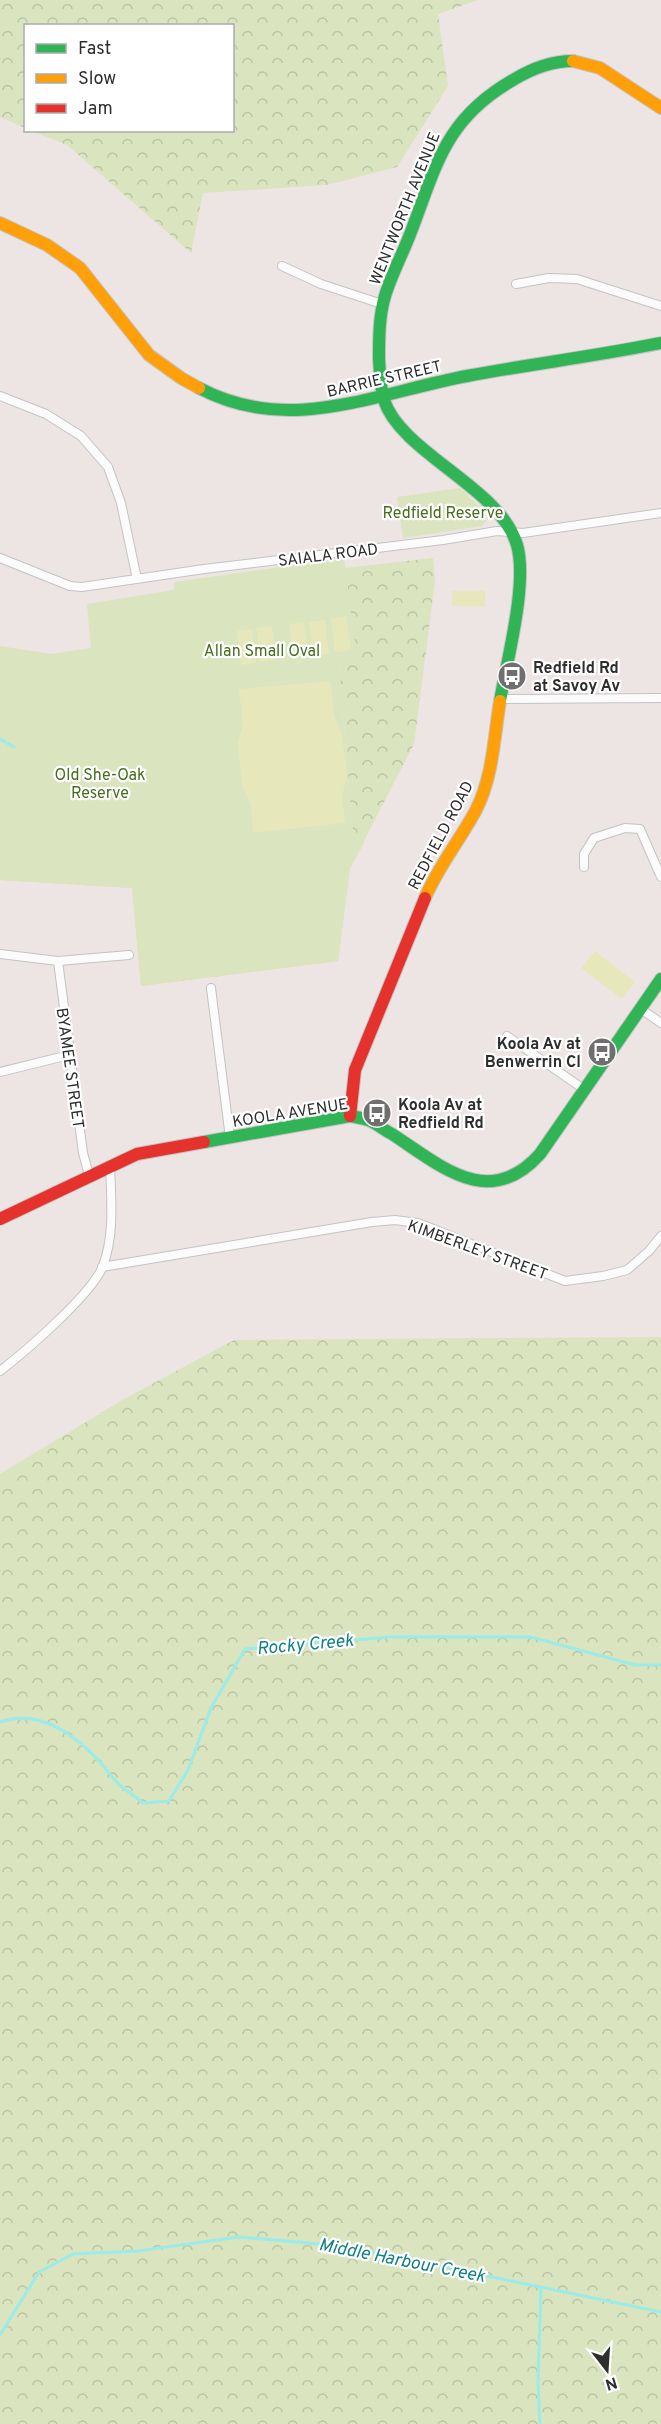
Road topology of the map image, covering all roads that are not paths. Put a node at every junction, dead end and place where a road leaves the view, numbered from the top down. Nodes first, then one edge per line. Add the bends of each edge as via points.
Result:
1 (661, 108) edge
2 (0, 223) edge
3 (282, 266) dead end
4 (516, 284) dead end
5 (382, 304) junction
6 (661, 306) edge
7 (661, 343) edge
8 (0, 396) edge
9 (382, 396) junction
10 (661, 513) edge
11 (511, 531) junction
12 (0, 558) edge
13 (137, 579) junction
14 (661, 698) edge
15 (501, 699) junction
16 (584, 867) dead end
17 (661, 877) edge
18 (0, 954) edge
19 (129, 955) dead end
20 (58, 961) junction
21 (661, 979) edge
22 (211, 988) dead end
23 (641, 1009) junction
24 (661, 1023) edge
25 (507, 1036) dead end
26 (69, 1055) junction
27 (0, 1072) edge
28 (585, 1090) junction
29 (350, 1116) junction
30 (230, 1138) junction
31 (110, 1165) junction
32 (89, 1175) junction
33 (0, 1219) edge
34 (661, 1236) edge
35 (102, 1267) junction
36 (0, 1371) edge

1 - 5 street, WENTWORTH AVENUE via 604,70 578,61 532,71 485,97 463,118 447,142
2 - 9 street, BARRIE STREET via 55,249 88,275 143,349 209,393 242,405 289,411 330,409
3 - 5 street
4 - 6 street via 549,278 578,279
5 - 9 street, WENTWORTH AVENUE
7 - 9 street, BARRIE STREET
8 - 13 street via 46,414 81,436 108,467 121,503
9 - 11 street, REDFIELD ROAD via 400,426
10 - 11 street, SAIALA ROAD via 524,533
11 - 13 street, SAIALA ROAD
11 - 15 street, REDFIELD ROAD via 521,579
12 - 13 street, SAIALA ROAD via 70,586
14 - 15 street
15 - 29 street, REDFIELD ROAD via 486,785 476,809 432,881 377,1012 355,1070
16 - 17 street via 584,854 594,838 625,828 640,829
18 - 20 street
19 - 20 street
20 - 26 street, BYAMEE STREET
21 - 23 street, KOOLA AVENUE
22 - 30 street
23 - 24 street
23 - 28 street, KOOLA AVENUE
25 - 28 street
26 - 27 street
26 - 32 street, BYAMEE STREET
28 - 29 street, KOOLA AVENUE via 529,1168 502,1181 473,1182 459,1177 382,1127
29 - 30 street, KOOLA AVENUE
30 - 31 street, KOOLA AVENUE via 137,1154
31 - 32 street, KOOLA AVENUE
31 - 35 street via 112,1213
32 - 33 street, KOOLA AVENUE
34 - 35 street, KIMBERLEY STREET via 627,1270 565,1281 428,1227 395,1220
35 - 36 street via 80,1298

